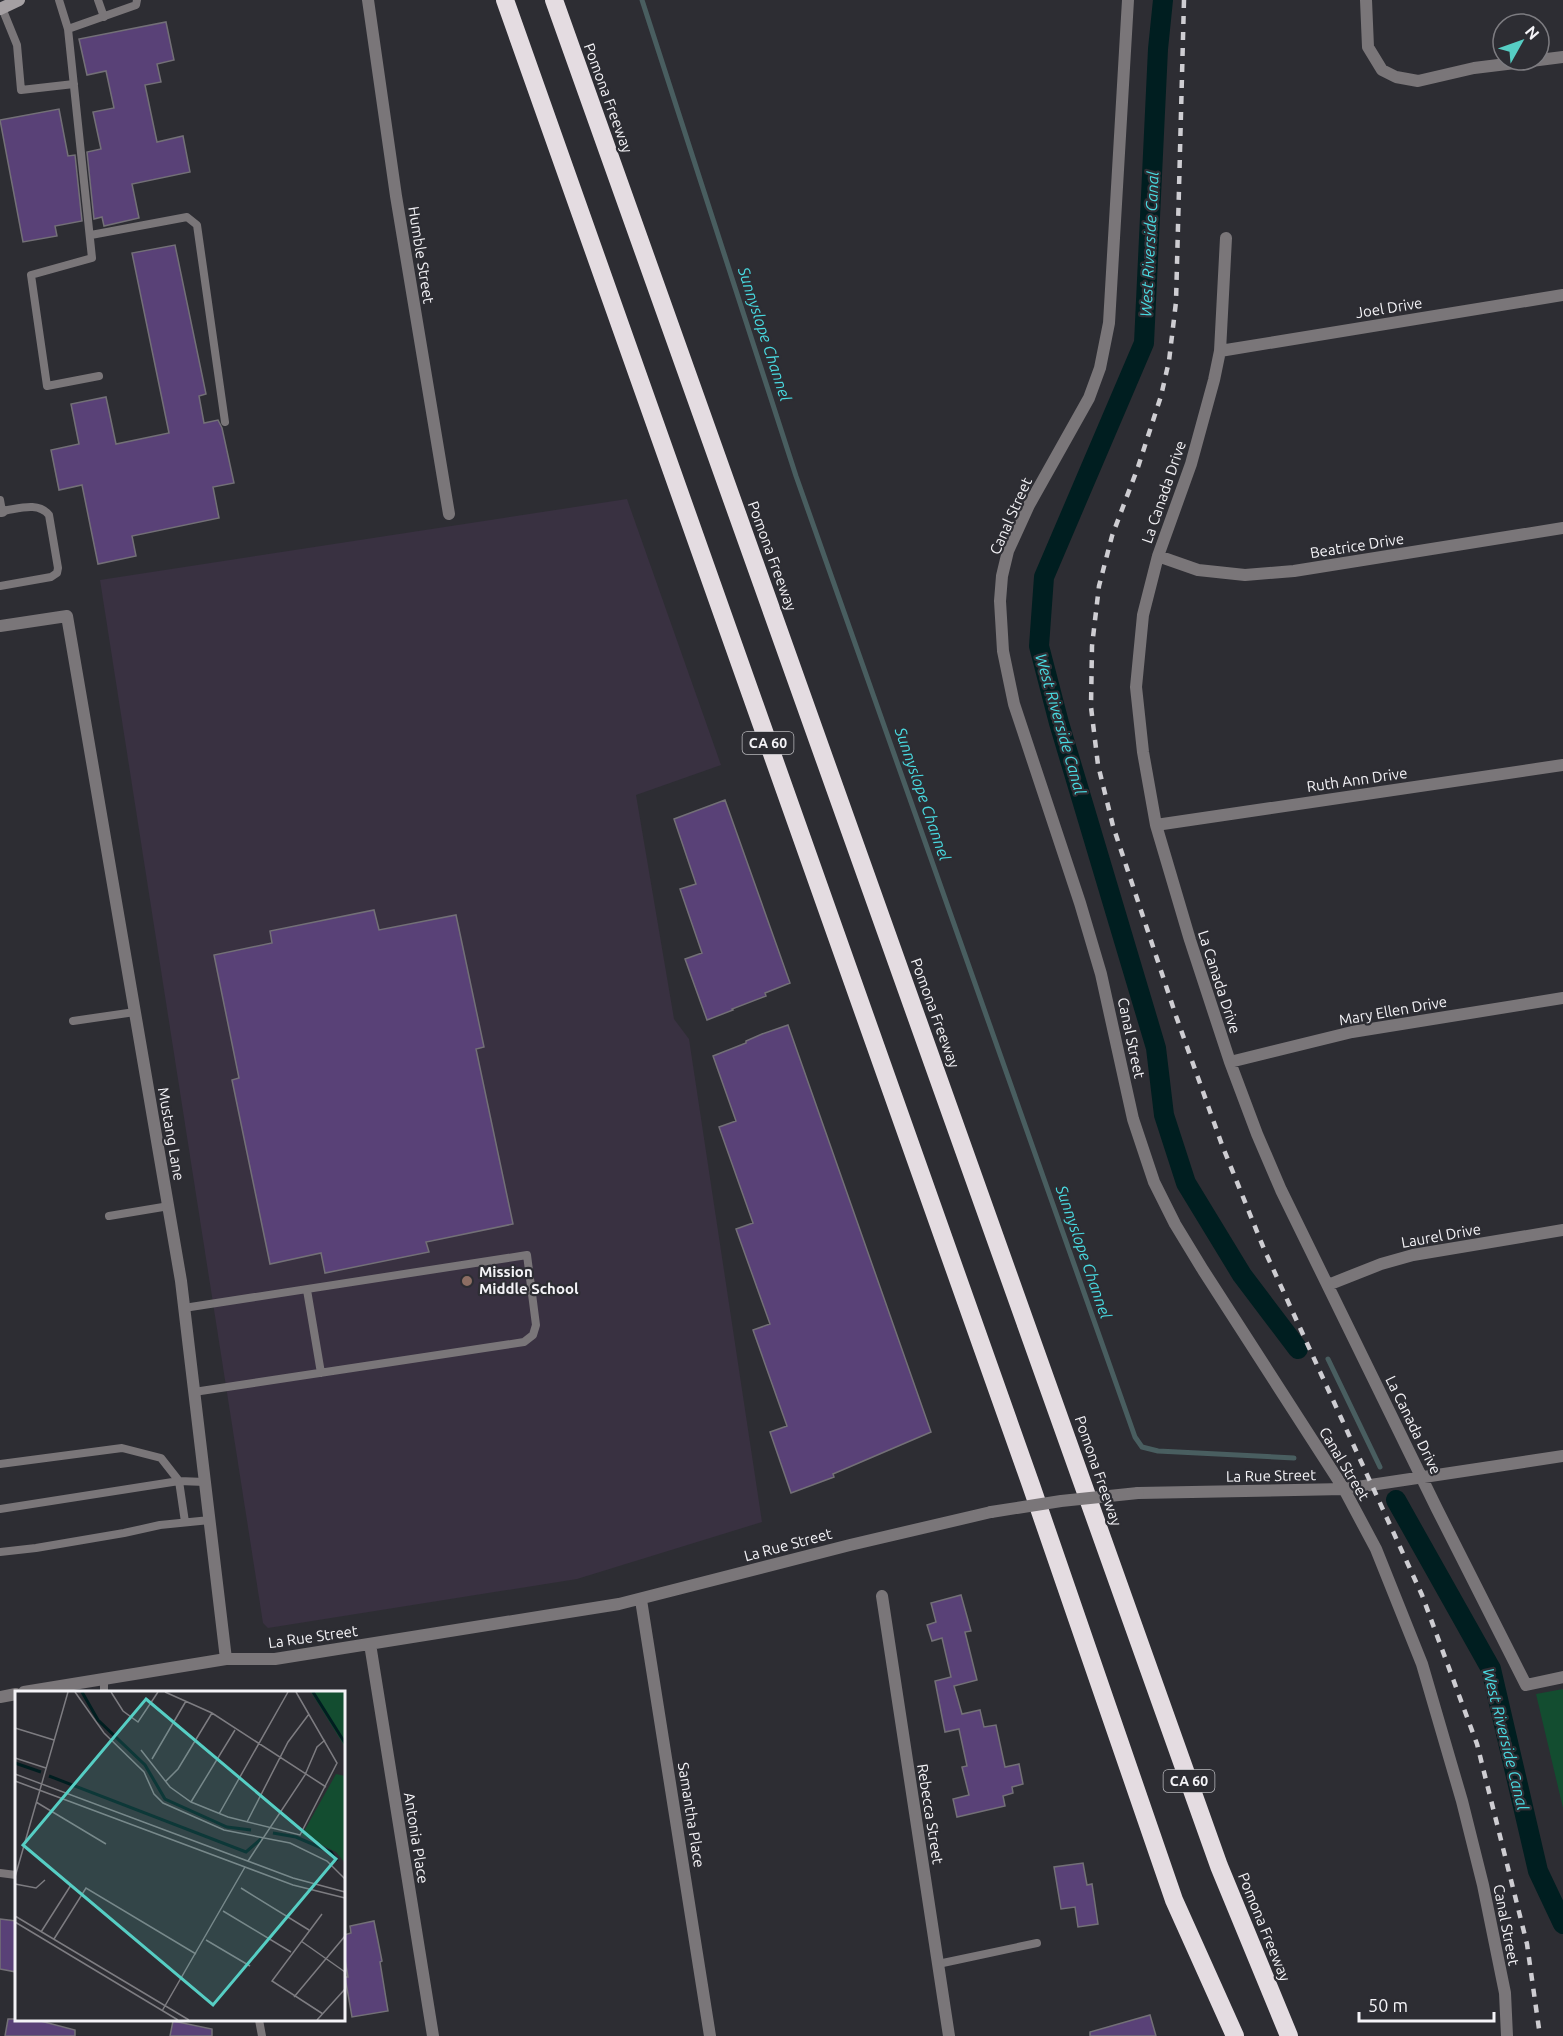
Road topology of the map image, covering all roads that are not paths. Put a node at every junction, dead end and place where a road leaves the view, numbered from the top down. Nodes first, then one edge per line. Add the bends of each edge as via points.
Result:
1 (19, 0) edge
2 (59, 0) edge
3 (98, 0) edge
4 (137, 0) edge
5 (368, 0) edge
6 (505, 0) edge
7 (554, 0) edge
8 (1128, 0) edge
9 (1366, 0) edge
10 (1, 8) edge
11 (104, 17) junction
12 (68, 29) junction
13 (1491, 66) edge
14 (74, 84) junction
15 (91, 235) junction
16 (1226, 238) dead end
17 (1563, 295) edge
18 (1220, 351) junction
19 (99, 376) dead end
20 (225, 422) dead end
21 (1, 508) edge
22 (449, 514) dead end
23 (1563, 528) edge
24 (1158, 556) junction
25 (0, 586) edge
26 (0, 626) edge
27 (1563, 765) edge
28 (1156, 825) junction
29 (1563, 998) edge
30 (135, 1012) junction
31 (73, 1021) dead end
32 (1230, 1062) junction
33 (169, 1206) junction
34 (109, 1216) dead end
35 (1563, 1230) edge
36 (1328, 1286) junction
37 (307, 1290) junction
38 (184, 1308) junction
39 (321, 1373) junction
40 (194, 1392) junction
41 (1563, 1456) edge
42 (0, 1464) edge
43 (1422, 1479) junction
44 (179, 1481) junction
45 (205, 1482) junction
46 (1344, 1489) junction
47 (0, 1509) edge
48 (210, 1520) junction
49 (185, 1522) junction
50 (0, 1552) edge
51 (882, 1596) dead end
52 (641, 1600) junction
53 (370, 1644) junction
54 (226, 1659) junction
55 (1563, 1677) edge
56 (104, 1679) junction
57 (30, 1691) edge
58 (104, 1691) edge
59 (15, 1694) edge
60 (0, 1696) edge
61 (0, 1873) edge
62 (15, 1875) edge
63 (1037, 1943) dead end
64 (938, 1964) junction
65 (259, 2021) edge
66 (262, 2036) edge
67 (433, 2036) edge
68 (710, 2036) edge
69 (949, 2036) edge
70 (1234, 2036) edge
71 (1289, 2036) edge
72 (1507, 2036) edge

1 - 10 main road
2 - 12 lane
3 - 11 lane
4 - 11 lane via 136,5
5 - 22 street, Humble Street
6 - 70 highway, CA 60 via 1174,1900
7 - 71 highway, Pomona Freeway / CA 60 via 1219,1866
8 - 46 street, Canal Street via 1107,334 1089,398 1008,551 1000,601 1003,651 1014,704 1101,974 1133,1119 1154,1182 1197,1261
9 - 13 street via 1368,47 1382,69 1396,77 1418,81
10 - 14 lane via 17,45 21,90
11 - 12 lane
12 - 14 lane
14 - 15 lane
15 - 19 lane via 92,258 31,275 47,386
15 - 20 lane via 187,217 197,225
16 - 18 street, La Canada Drive
17 - 18 street, Joel Drive
18 - 24 street, La Canada Drive via 1191,464
21 - 25 lane via 44,509 49,515 58,568 51,577
23 - 24 street, Beatrice Drive via 1293,572 1245,575 1198,570
24 - 28 street, La Canada Drive via 1143,615 1136,687
26 - 30 street, Mustang Lane via 67,616
27 - 28 street, Ruth Ann Drive
28 - 32 street, La Canada Drive
29 - 32 street, Mary Ellen Drive via 1352,1032
30 - 31 lane
30 - 33 street, Mustang Lane
32 - 36 street, La Canada Drive via 1281,1190
33 - 34 lane
33 - 38 street, Mustang Lane
35 - 36 street, Laurel Drive via 1413,1255
36 - 43 street, La Canada Drive
37 - 38 lane
37 - 39 lane
37 - 39 lane via 527,1255 536,1325 533,1335 524,1342
38 - 40 street, Mustang Lane
39 - 40 lane
40 - 45 street, Mustang Lane
41 - 43 street, La Rue Street
42 - 44 lane via 122,1448 161,1458
43 - 46 street, La Rue Street
43 - 55 street, La Canada Drive via 1526,1685
44 - 45 lane
44 - 47 lane
44 - 49 lane
45 - 48 street, Mustang Lane
46 - 52 street, La Rue Street, bridge via 1138,1493 991,1512
46 - 72 street, Canal Street via 1392,1586 1432,1697 1483,1885 1505,1993
48 - 49 lane
48 - 54 street, Mustang Lane
49 - 50 lane
51 - 64 street, Rebecca Street
52 - 53 street, La Rue Street
52 - 68 street, Samantha Place
53 - 54 street, La Rue Street via 275,1659
53 - 67 street, Antonia Place
54 - 56 street, La Rue Street
56 - 57 street, La Rue Street
56 - 58 lane
59 - 60 street
61 - 62 lane
63 - 64 lane
64 - 69 street, Rebecca Street
65 - 66 lane

